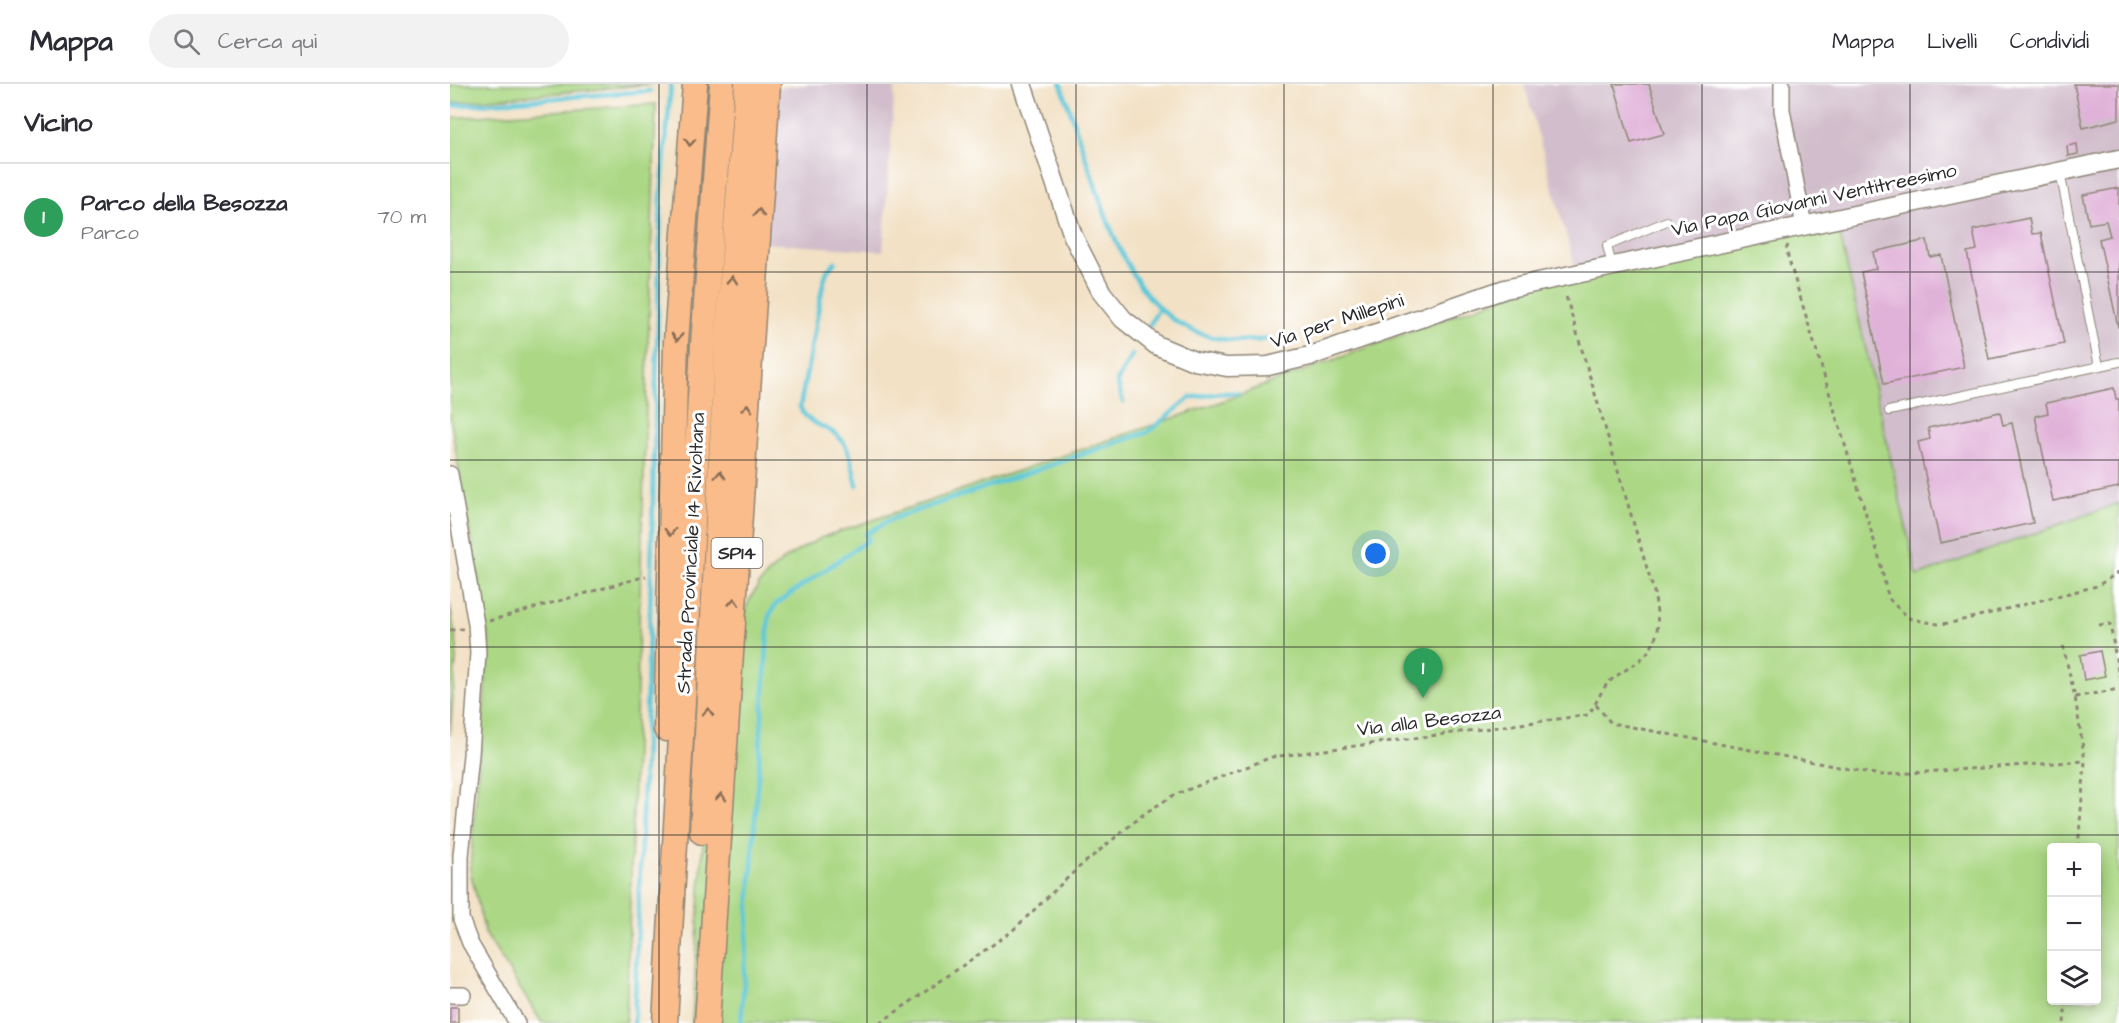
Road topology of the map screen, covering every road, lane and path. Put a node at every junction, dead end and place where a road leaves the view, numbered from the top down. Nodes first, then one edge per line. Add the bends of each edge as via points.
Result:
1 (695, 84) edge
2 (722, 84) edge
3 (747, 84) edge
4 (768, 84) edge
5 (1022, 84) edge
6 (1782, 84) edge
7 (2119, 159) edge
8 (2060, 172) junction
9 (1667, 220) dead end
10 (1804, 226) junction
11 (1786, 250) dead end
12 (1612, 265) junction
13 (1569, 275) junction
14 (2119, 362) edge
15 (2099, 366) junction
16 (1889, 411) dead end
17 (450, 474) edge
18 (2119, 572) edge
19 (646, 576) dead end
20 (2099, 625) dead end
21 (469, 626) junction
22 (464, 637) dead end
23 (2063, 646) dead end
24 (2119, 676) edge
25 (2119, 689) edge
26 (2074, 697) junction
27 (1596, 705) junction
28 (2085, 761) junction
29 (2078, 843) edge
30 (2066, 1005) edge
31 (517, 1023) edge
32 (655, 1023) edge
33 (666, 1023) edge
34 (692, 1023) edge
35 (707, 1023) edge
36 (880, 1023) edge
37 (2064, 1023) edge

1 -> 32 highway via 676,341
2 - 33 highway, Strada Provinciale 14 Rivoltana / SP14 via 703,344
34 -> 3 highway, Strada Provinciale 14 Rivoltana / SP14 via 727,345
35 -> 4 highway, SP14
5 - 13 street, Via per Millepini via 1073,237 1097,286 1135,330 1186,359 1235,368 1276,364 1505,289
6 - 10 street via 1782,110
7 - 8 street, Via Papa Giovanni Ventitreesimo
8 - 10 street, Via Papa Giovanni Ventitreesimo
8 - 15 lane
9 - 12 lane via 1607,246
10 - 12 street, Via Papa Giovanni Ventitreesimo
11 - 18 path via 1886,589 1900,610 1925,623 1951,623 2097,586
12 - 13 street, Via Papa Giovanni Ventitreesimo
13 - 27 path via 1567,301 1659,620 1650,651 1605,685
14 - 15 lane
15 - 16 lane
17 - 21 street
19 - 21 path
20 - 24 path via 2110,624
21 - 22 path
21 - 31 street via 478,672 461,856 460,912 470,943
23 - 26 path
25 - 26 path
26 - 28 path
27 - 28 path via 1611,723 1880,775
27 - 36 path, Via alla Besozza via 1588,715 1579,717 1272,757 1174,795 1145,813 1077,869 1011,932
28 - 29 path
30 - 37 path

